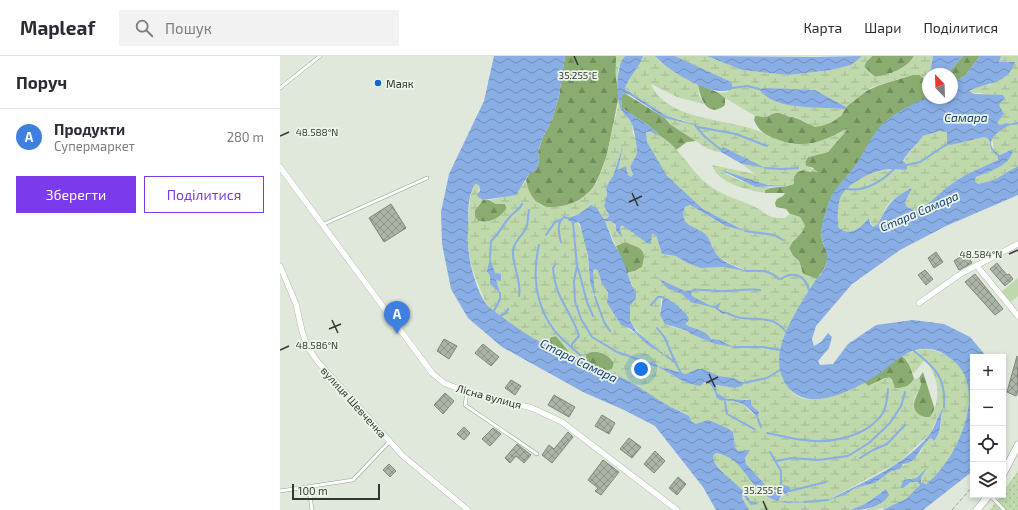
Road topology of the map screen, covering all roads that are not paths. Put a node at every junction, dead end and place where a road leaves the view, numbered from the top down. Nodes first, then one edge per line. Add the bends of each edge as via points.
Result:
1 (320, 56) edge
2 (280, 88) edge
3 (280, 167) edge
4 (427, 178) dead end
5 (322, 226) junction
6 (1018, 244) edge
7 (280, 266) edge
8 (976, 266) junction
9 (919, 303) dead end
10 (1018, 316) edge
11 (467, 392) junction
12 (389, 442) junction
13 (1018, 445) edge
14 (537, 454) dead end
15 (1006, 468) edge
16 (309, 488) junction
17 (280, 491) edge
18 (987, 498) edge
19 (992, 498) edge
20 (312, 510) edge
21 (468, 510) edge
22 (677, 510) edge
23 (977, 510) edge
24 (1004, 510) edge

1 - 2 lane
3 - 5 street, Лісна вулиця
4 - 5 lane
5 - 11 street, Лісна вулиця via 432,373 444,383
6 - 8 street
7 - 12 street, вулиця Шевченка via 296,304 307,346 318,362
8 - 9 street
8 - 10 street
11 - 14 lane via 465,404
11 - 22 street, Лісна вулиця via 532,408 562,422
12 - 16 lane via 353,480
12 - 21 street, вулиця Шевченка
13 - 15 street
16 - 17 lane
16 - 20 lane
18 - 23 street
19 - 24 lane

